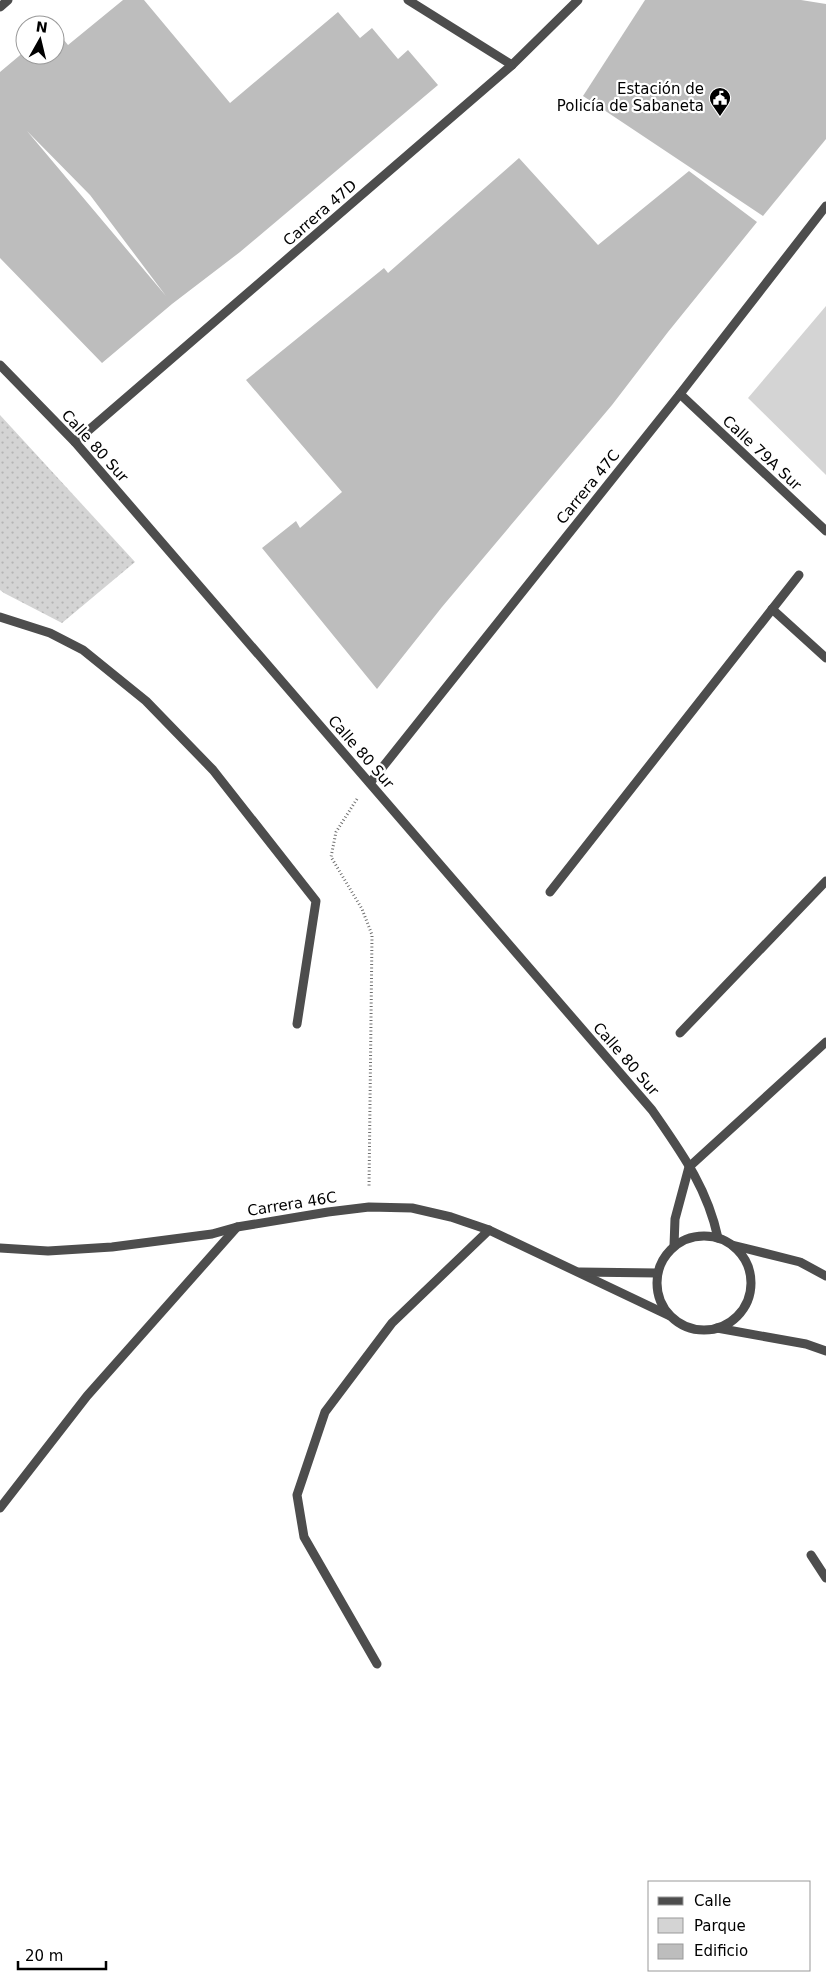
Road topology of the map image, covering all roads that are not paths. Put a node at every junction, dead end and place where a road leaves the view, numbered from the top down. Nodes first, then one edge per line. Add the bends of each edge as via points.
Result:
1 (8, 0) edge
2 (408, 0) edge
3 (578, 0) edge
4 (0, 7) edge
5 (512, 65) junction
6 (826, 206) edge
7 (0, 365) edge
8 (680, 394) junction
9 (75, 442) junction
10 (826, 531) edge
11 (799, 575) dead end
12 (772, 609) junction
13 (0, 616) edge
14 (826, 658) edge
15 (370, 783) junction
16 (826, 881) edge
17 (550, 892) dead end
18 (297, 1024) dead end
19 (680, 1032) dead end
20 (826, 1042) edge
21 (689, 1167) junction
22 (237, 1227) junction
23 (489, 1230) junction
24 (718, 1238) junction
25 (732, 1245) junction
26 (674, 1246) junction
27 (0, 1248) edge
28 (577, 1272) junction
29 (657, 1272) junction
30 (826, 1276) edge
31 (670, 1316) junction
32 (717, 1328) junction
33 (826, 1351) edge
34 (0, 1508) edge
35 (811, 1555) dead end
36 (826, 1578) edge
37 (377, 1664) dead end

1 - 4 street
2 - 5 street
3 - 5 street, Carrera 47D
5 - 9 street, Carrera 47D
6 - 8 street, Carrera 47C
7 - 9 street, Calle 80 Sur
8 - 10 street, Calle 79A Sur
8 - 15 street, Carrera 47C
9 - 15 street, Calle 80 Sur
11 - 12 street
12 - 14 street
12 - 17 street
13 - 18 street via 50,633 83,650 146,701 213,770 316,901
15 - 21 street, Calle 80 Sur via 652,1110
16 - 19 street
20 - 21 street
21 - 24 street, Calle 80 Sur via 703,1189
21 - 26 street via 677,1210
22 - 23 street, Carrera 46C via 369,1207 412,1208
22 - 27 street, Carrera 46C via 212,1234 112,1247 48,1251
22 - 34 street via 86,1396
23 - 28 street, Carrera 46C
23 - 37 street via 392,1323 325,1412 297,1496 304,1537
24 - 25 street
24 - 26 street via 687,1238
25 - 30 street via 800,1262
25 - 32 street via 749,1269 751,1284 742,1311 731,1322
26 - 29 street via 663,1258
28 - 29 street
28 - 31 street, Carrera 46C
29 - 31 street via 661,1303
31 - 32 street via 692,1328
32 - 33 street via 806,1344
35 - 36 street

